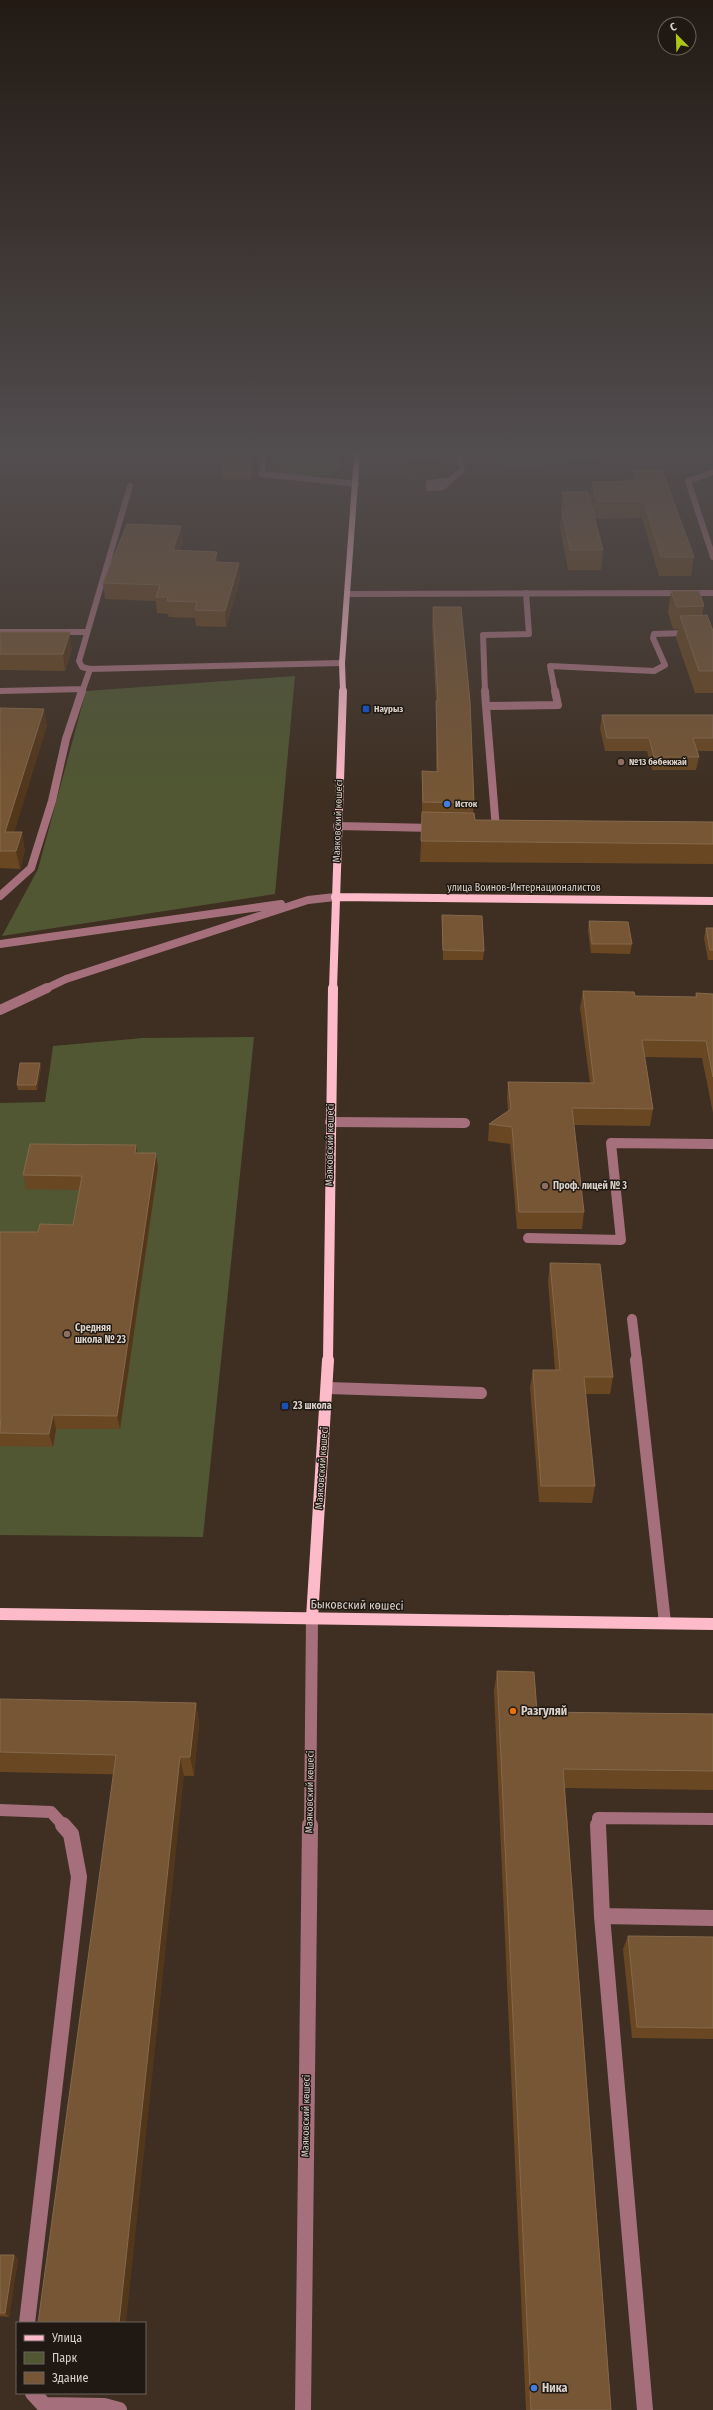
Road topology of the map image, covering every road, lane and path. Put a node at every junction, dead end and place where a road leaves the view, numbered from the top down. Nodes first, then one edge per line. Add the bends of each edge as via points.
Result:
1 (105, 567) edge
2 (350, 567) edge
3 (526, 593) junction
4 (713, 593) edge
5 (348, 594) junction
6 (0, 632) edge
7 (86, 632) junction
8 (713, 632) edge
9 (342, 663) junction
10 (90, 669) junction
11 (83, 689) junction
12 (0, 691) edge
13 (486, 706) junction
14 (337, 826) junction
15 (441, 828) edge
16 (496, 829) edge
17 (0, 896) edge
18 (335, 897) junction
19 (308, 900) junction
20 (713, 901) edge
21 (0, 944) edge
22 (0, 1010) edge
23 (330, 1122) junction
24 (465, 1123) dead end
25 (713, 1144) edge
26 (528, 1238) dead end
27 (632, 1319) dead end
28 (328, 1388) junction
29 (481, 1393) dead end
30 (0, 1614) edge
31 (312, 1618) junction
32 (665, 1623) junction
33 (713, 1624) edge
34 (0, 1810) edge
35 (713, 1819) edge
36 (602, 1916) junction
37 (713, 1918) edge
38 (27, 2322) edge
39 (35, 2394) edge
40 (119, 2410) edge
41 (303, 2410) edge
42 (645, 2410) edge

1 - 7 street
2 - 5 main road, Маяковский көшесі
3 - 4 street
3 - 5 street
3 - 13 street via 529,634 483,635
5 - 9 main road, Маяковский көшесі
6 - 7 street
7 - 10 street via 79,661 82,667
8 - 13 street via 654,634 653,638 665,665 654,671 550,666 558,704
9 - 10 street
9 - 14 main road, Маяковский көшесі via 343,710
10 - 11 street
11 - 12 street
11 - 17 street via 66,739 52,800 31,868
13 - 16 street
14 - 15 street
14 - 18 main road, Маяковский көшесі
18 - 19 street
18 - 20 main road, улица Воинов-Интернационалистов
18 - 23 main road, Маяковский көшесі
19 - 21 street
19 - 22 street via 66,979
23 - 24 street
23 - 28 main road, Маяковский көшесі
25 - 26 street via 611,1143 621,1240
27 - 32 street
28 - 29 street
28 - 31 main road, Маяковский көшесі
30 - 31 main road, Быковский көшесі
31 - 32 main road, Быковский көшесі
31 - 41 street, Маяковский көшесі
32 - 33 main road, Быковский көшесі
34 - 38 street via 50,1812 71,1834 79,1877
35 - 36 street via 598,1818
36 - 37 street
36 - 42 street
39 - 40 street via 44,2405 104,2406

